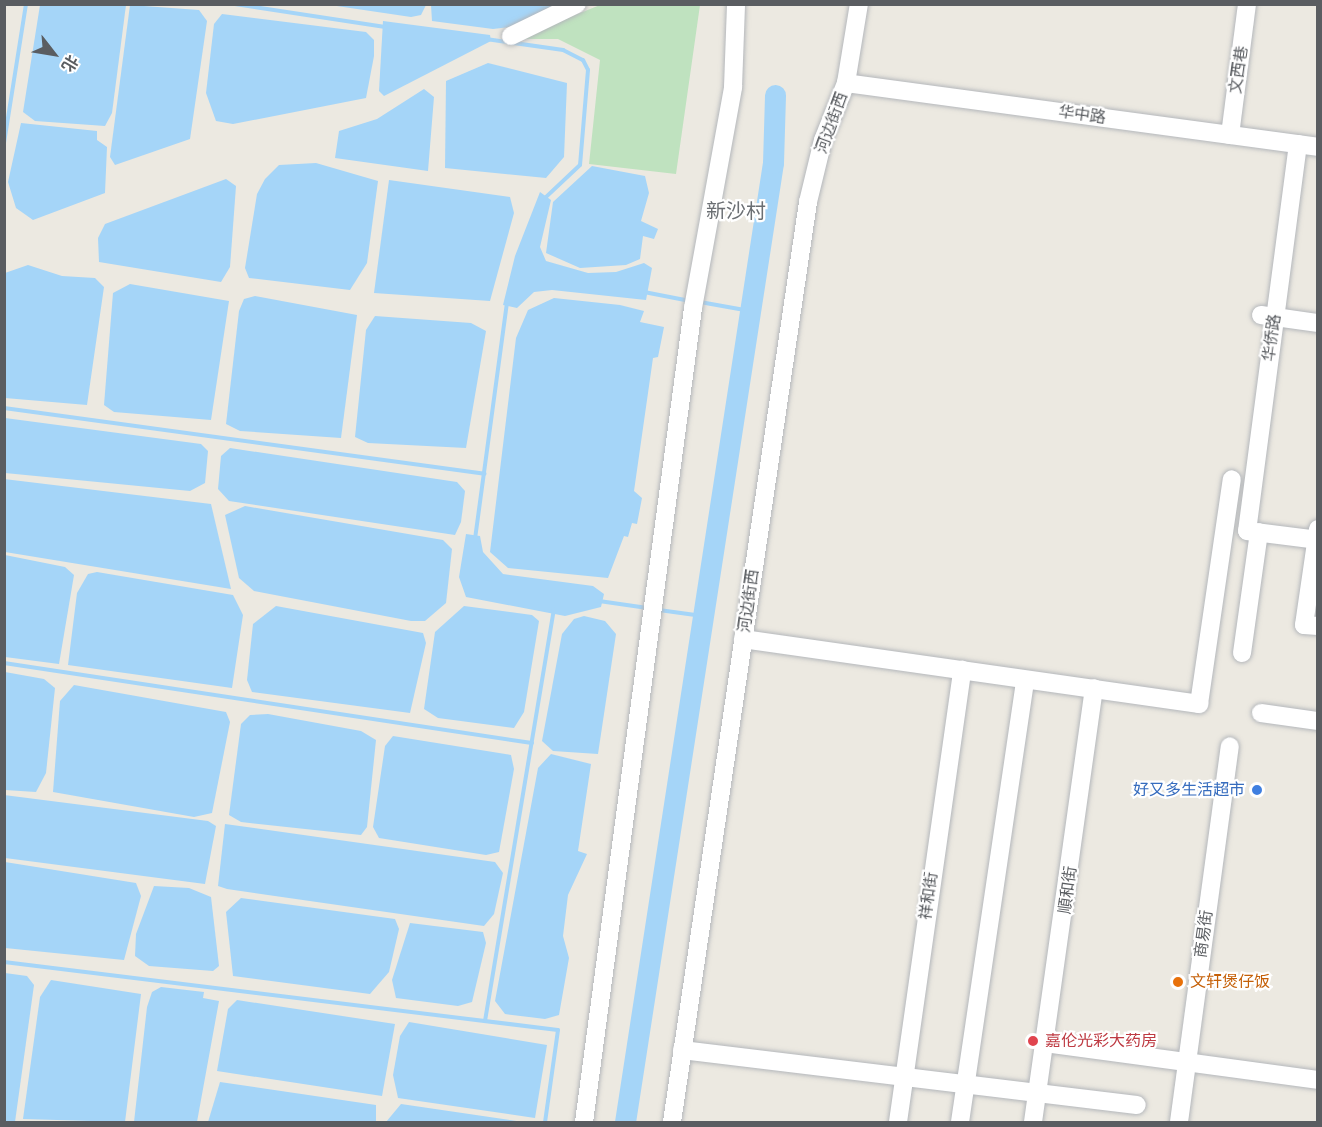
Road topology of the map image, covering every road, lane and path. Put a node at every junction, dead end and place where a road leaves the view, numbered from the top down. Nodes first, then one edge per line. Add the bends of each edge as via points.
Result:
1 (576, 4) edge
2 (736, 4) edge
3 (859, 4) edge
4 (1247, 4) edge
5 (511, 36) dead end
6 (846, 84) junction
7 (1230, 135) junction
8 (1298, 144) junction
9 (1317, 147) edge
10 (1261, 315) dead end
11 (1317, 323) edge
12 (1232, 479) dead end
13 (1253, 532) junction
14 (1317, 536) edge
15 (1317, 626) edge
16 (743, 639) junction
17 (1242, 653) dead end
18 (962, 670) junction
19 (1026, 680) junction
20 (1094, 688) junction
21 (1261, 713) dead end
22 (1317, 721) edge
23 (1230, 746) dead end
24 (1045, 1042) junction
25 (682, 1050) junction
26 (1187, 1062) junction
27 (904, 1076) junction
28 (1317, 1080) edge
29 (965, 1084) junction
30 (1038, 1093) junction
31 (1137, 1105) dead end
32 (584, 1122) edge
33 (672, 1122) edge
34 (898, 1122) edge
35 (960, 1122) edge
36 (1033, 1122) edge
37 (1179, 1122) edge

1 - 5 street
2 - 32 street via 733,87 694,301
3 - 6 street, 河边街西
4 - 7 street, 文西巷
6 - 7 street, 华中路
6 - 16 street, 河边街西 via 823,140 808,202
7 - 8 street, 华中路
8 - 9 street, 华中路
8 - 13 street, 华侨路
10 - 11 street
12 - 20 street via 1199,704
13 - 14 street
13 - 17 street, 华侨路
14 - 15 street via 1304,625
16 - 18 street
16 - 25 street, 河边街西
18 - 19 street
18 - 27 street, 祥和街
19 - 20 street
19 - 29 street
20 - 24 street, 順和街
21 - 22 street
23 - 26 street, 商易街
24 - 26 street
24 - 30 street, 順和街
25 - 27 street
25 - 33 street, 河边街西
26 - 28 street
26 - 37 street, 商易街
27 - 29 street
27 - 34 street, 祥和街
29 - 30 street
29 - 35 street
30 - 31 street
30 - 36 street, 順和街

